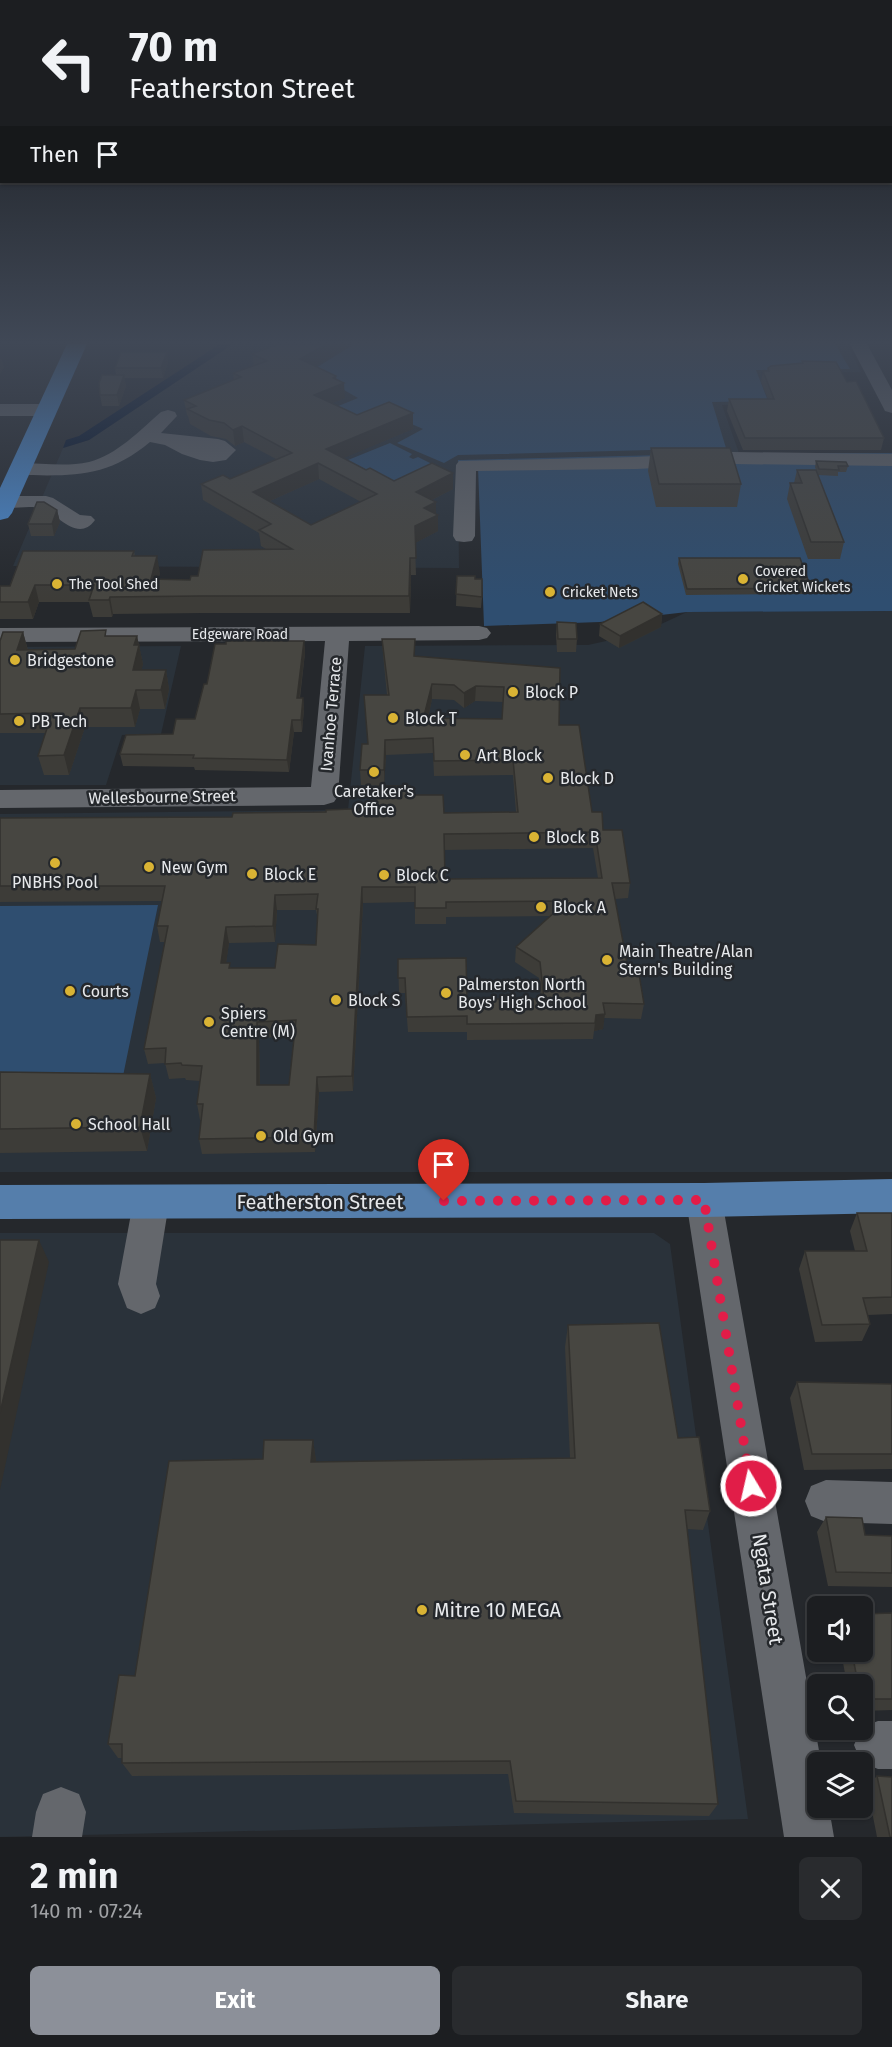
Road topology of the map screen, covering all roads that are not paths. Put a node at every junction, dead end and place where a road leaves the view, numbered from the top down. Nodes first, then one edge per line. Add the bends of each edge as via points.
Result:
1 (37, 430) edge
2 (152, 430) edge
3 (146, 435) junction
4 (172, 441) dead end
5 (892, 460) edge
6 (20, 469) junction
7 (111, 470) junction
8 (62, 500) junction
9 (2, 508) edge
10 (84, 520) dead end
11 (465, 536) dead end
12 (338, 633) junction
13 (479, 633) dead end
14 (0, 635) edge
15 (324, 796) joint
16 (0, 799) edge
17 (892, 1196) edge
18 (704, 1200) junction
19 (0, 1202) edge
20 (151, 1203) junction
21 (141, 1296) dead end
22 (825, 1501) dead end
23 (892, 1503) edge
24 (809, 1837) edge

1 - 6 highway
2 - 3 street
3 - 4 street
3 - 7 street
5 - 11 street via 733,458 636,464 466,465
6 - 7 street
6 - 9 highway
7 - 8 street
8 - 9 street
8 - 10 street via 78,523
12 - 13 street, Edgeware Road
12 - 14 street, Edgeware Road
12 - 15 street, Ivanhoe Terrace
15 - 16 street, Wellesbourne Street
17 - 18 main road, Featherston Street
18 - 20 main road, Featherston Street
18 - 24 street, Ngata Street
19 - 20 main road, Featherston Street
20 - 21 street via 137,1284
22 - 23 street

